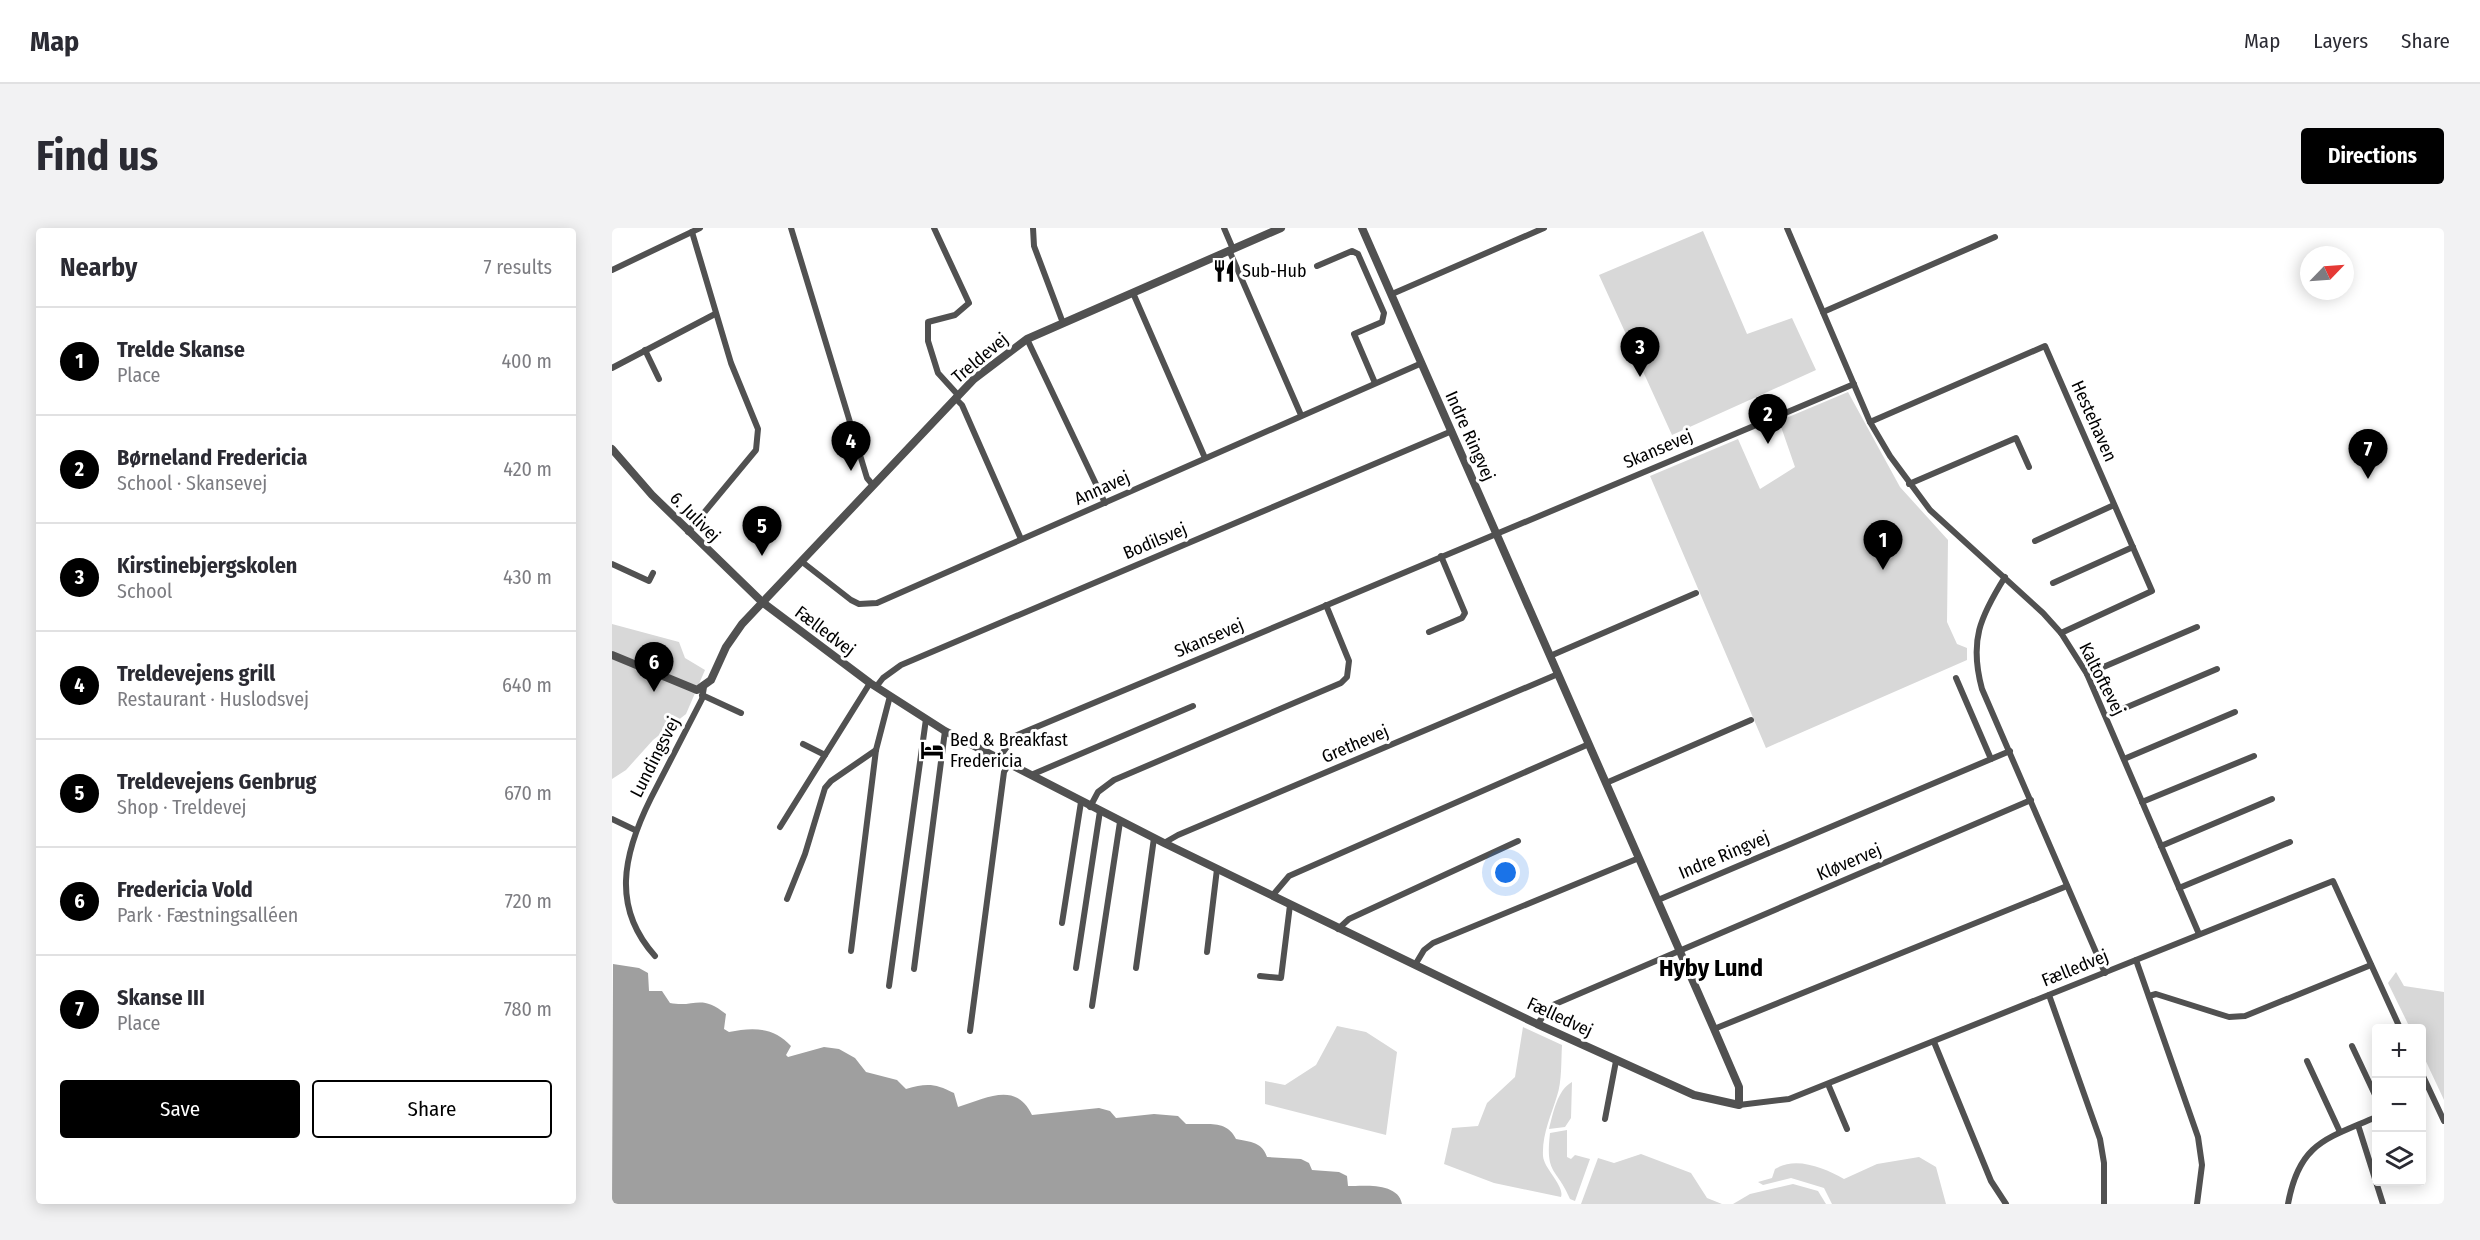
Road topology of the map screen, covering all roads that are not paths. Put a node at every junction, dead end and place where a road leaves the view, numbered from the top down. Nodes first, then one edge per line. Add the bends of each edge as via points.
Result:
1 (700, 228) edge
2 (791, 228) edge
3 (934, 228) edge
4 (1033, 228) edge
5 (1224, 228) edge
6 (1281, 228) edge
7 (1362, 228) edge
8 (1545, 228) edge
9 (1787, 228) edge
10 (692, 232) junction
11 (1995, 237) dead end
12 (1231, 250) junction
13 (1317, 266) dead end
14 (612, 270) edge
15 (1133, 293) junction
16 (1392, 294) junction
17 (1823, 312) junction
18 (715, 314) junction
19 (1063, 322) junction
20 (1027, 339) junction
21 (645, 350) junction
22 (1422, 363) junction
23 (612, 368) edge
24 (659, 379) dead end
25 (1375, 383) junction
26 (1854, 384) junction
27 (957, 396) junction
28 (1301, 415) junction
29 (1870, 422) junction
30 (1452, 431) junction
31 (614, 455) edge
32 (1205, 458) junction
33 (2029, 467) dead end
34 (872, 484) junction
35 (1909, 484) junction
36 (1105, 503) junction
37 (2115, 505) junction
38 (688, 531) junction
39 (1496, 533) junction
40 (1021, 539) junction
41 (2035, 541) dead end
42 (2133, 547) junction
43 (1441, 556) junction
44 (801, 561) junction
45 (612, 564) edge
46 (653, 573) dead end
47 (2005, 577) junction
48 (2053, 582) dead end
49 (1696, 593) dead end
50 (762, 602) junction
51 (1326, 605) junction
52 (2197, 627) dead end
53 (1429, 632) dead end
54 (2061, 633) junction
55 (612, 655) edge
56 (1550, 656) junction
57 (2217, 669) dead end
58 (1558, 674) junction
59 (2087, 674) junction
60 (1956, 678) dead end
61 (873, 685) junction
62 (703, 691) junction
63 (890, 696) junction
64 (1192, 706) dead end
65 (2235, 712) dead end
66 (741, 713) dead end
67 (2106, 716) junction
68 (926, 720) junction
69 (1751, 720) dead end
70 (945, 731) junction
71 (803, 744) dead end
72 (1589, 744) junction
73 (876, 750) junction
74 (2010, 751) junction
75 (825, 755) junction
76 (2254, 756) dead end
77 (998, 759) junction
78 (1990, 759) junction
79 (2124, 759) junction
80 (1009, 764) junction
81 (1030, 775) junction
82 (1606, 783) junction
83 (2272, 799) dead end
84 (2031, 800) junction
85 (1081, 802) junction
86 (2142, 802) junction
87 (1090, 807) junction
88 (1100, 811) junction
89 (612, 819) edge
90 (1120, 822) junction
91 (780, 828) dead end
92 (635, 830) junction
93 (1154, 838) junction
94 (1518, 841) dead end
95 (2290, 842) dead end
96 (1164, 843) junction
97 (2161, 846) junction
98 (1639, 858) junction
99 (619, 865) dead end
100 (1216, 869) junction
101 (2067, 886) junction
102 (2179, 888) junction
103 (1272, 896) junction
104 (787, 899) dead end
105 (617, 900) dead end
106 (625, 900) dead end
107 (1658, 900) junction
108 (1290, 905) junction
109 (1062, 922) dead end
110 (1338, 929) junction
111 (628, 932) dead end
112 (2199, 934) junction
113 (851, 951) dead end
114 (1680, 951) junction
115 (1207, 952) dead end
116 (655, 956) dead end
117 (2136, 960) junction
118 (1415, 965) junction
119 (2371, 965) junction
120 (1076, 968) dead end
121 (1136, 968) dead end
122 (914, 969) dead end
123 (2104, 973) junction
124 (1260, 976) dead end
125 (889, 986) dead end
126 (2049, 995) junction
127 (2149, 996) junction
128 (1092, 1006) dead end
129 (1537, 1023) junction
130 (2398, 1024) edge
131 (1714, 1029) junction
132 (970, 1031) dead end
133 (1934, 1042) junction
134 (2352, 1046) dead end
135 (1616, 1061) junction
136 (2307, 1061) dead end
137 (2423, 1078) edge
138 (1828, 1084) junction
139 (2372, 1088) edge
140 (2431, 1094) junction
141 (2426, 1096) edge
142 (1739, 1105) junction
143 (1605, 1119) dead end
144 (2372, 1119) edge
145 (2444, 1121) edge
146 (2358, 1125) junction
147 (1846, 1129) dead end
148 (2340, 1132) junction
149 (2006, 1204) edge
150 (2104, 1204) edge
151 (2197, 1204) edge
152 (2288, 1204) edge
153 (2383, 1204) edge

1 - 10 street
2 - 34 street
3 - 27 street via 969,303 955,315 928,322 928,341 938,373
4 - 19 street via 1034,246
5 - 12 street
6 - 12 street, Treldevej
7 - 16 street, Indre Ringvej
8 - 16 street
9 - 17 street, Kaltoftevej
10 - 14 street
10 - 18 street
11 - 17 street
12 - 15 street, Treldevej
12 - 28 street
13 - 25 street via 1352,251 1358,254 1384,313 1382,322 1354,334
15 - 19 street, Treldevej
15 - 32 street
16 - 22 street, Indre Ringvej
17 - 26 street, Kaltoftevej
18 - 21 street
18 - 38 street via 759,438 750,458
19 - 20 street, Treldevej
20 - 27 street, Treldevej via 990,364
20 - 36 street
21 - 23 street
21 - 24 street
22 - 25 street, Annavej
22 - 30 street, Indre Ringvej
25 - 28 street, Annavej
26 - 29 street, Kaltoftevej
26 - 39 street, Skansevej
27 - 34 street, Treldevej
27 - 40 street
28 - 32 street, Annavej
29 - 35 street, Kaltoftevej
29 - 37 street, Hestehaven via 2045,346
30 - 39 street, Indre Ringvej
30 - 61 street, Bodilsvej via 901,665
31 - 38 street, 6. Julivej
32 - 36 street, Annavej
33 - 35 street via 2016,438
34 - 44 street, Treldevej
35 - 47 street, Kaltoftevej via 1930,510
36 - 40 street, Annavej
37 - 41 street
37 - 42 street, Hestehaven
38 - 50 street, 6. Julivej
39 - 43 street, Skansevej
39 - 56 street, Indre Ringvej
40 - 44 street, Annavej via 868,605 851,600
42 - 48 street
42 - 54 street, Hestehaven via 2152,591
43 - 51 street, Skansevej
43 - 53 street via 1465,613 1462,618
44 - 50 street, Treldevej
45 - 46 street via 649,581
47 - 54 street, Kaltoftevej
47 - 74 street via 1982,615 1976,658 1982,689
49 - 56 street
50 - 61 street, Fælledvej
50 - 62 street, Lundingsvej via 726,647
51 - 77 street, Skansevej via 1015,736
51 - 87 street via 1349,661 1347,677 1341,683 1114,780 1098,792
52 - 59 street
54 - 59 street, Kaltoftevej
55 - 62 street
56 - 58 street, Indre Ringvej
57 - 67 street
58 - 72 street, Indre Ringvej
58 - 96 street, Grethevej
59 - 67 street, Kaltoftevej
60 - 78 street
61 - 63 street, Fælledvej
61 - 75 street
62 - 66 street
62 - 92 street, Lundingsvej
63 - 68 street, Fælledvej
63 - 73 street
64 - 81 street
65 - 79 street
67 - 79 street, Kaltoftevej
68 - 70 street, Fælledvej
68 - 125 street
69 - 82 street
70 - 77 street, Fælledvej
70 - 122 street
71 - 75 street
72 - 82 street, Indre Ringvej
72 - 103 street via 1289,876
73 - 104 street via 825,788
73 - 113 street
74 - 78 street, Indre Ringvej
74 - 84 street
75 - 91 street
76 - 86 street
77 - 80 street, Fælledvej
78 - 107 street, Indre Ringvej
79 - 86 street, Kaltoftevej
80 - 81 street, Fælledvej
80 - 132 street via 1004,772
81 - 85 street, Fælledvej
82 - 98 street, Indre Ringvej
83 - 97 street
84 - 101 street
84 - 114 street, Kløvervej
85 - 87 street, Fælledvej
85 - 109 street
86 - 97 street, Kaltoftevej
87 - 88 street, Fælledvej
88 - 90 street, Fælledvej
88 - 120 street
89 - 92 street
90 - 93 street, Fælledvej
90 - 128 street
92 - 99 street, Lundingsvej
93 - 96 street, Fælledvej
93 - 121 street
94 - 110 street via 1349,919
95 - 102 street
96 - 100 street, Fælledvej
97 - 102 street, Kaltoftevej
98 - 107 street, Indre Ringvej
98 - 118 street via 1433,944
100 - 103 street, Fælledvej
100 - 115 street
101 - 123 street
101 - 131 street
102 - 112 street, Kaltoftevej
103 - 108 street, Fælledvej
105 - 106 street
107 - 114 street, Indre Ringvej
108 - 110 street, Fælledvej
108 - 124 street via 1281,978
110 - 118 street, Fælledvej
111 - 116 street
112 - 117 street, Fælledvej
112 - 119 street, Fælledvej via 2333,881
114 - 129 street, Kløvervej via 1553,1005
114 - 131 street, Indre Ringvej
117 - 123 street, Fælledvej
117 - 127 street
118 - 129 street, Fælledvej
119 - 127 street via 2245,1016 2229,1017 2156,994
119 - 130 street
123 - 126 street, Fælledvej
126 - 133 street, Fælledvej
126 - 150 street via 2100,1139
127 - 151 street via 2198,1137 2202,1165
129 - 135 street, Fælledvej
131 - 142 street, Indre Ringvej via 1739,1087
133 - 138 street, Fælledvej
133 - 149 street via 1991,1181
134 - 139 street
135 - 142 street, Fælledvej via 1694,1095
135 - 143 street
136 - 148 street
137 - 140 street
138 - 142 street, Fælledvej via 1774,1103
138 - 147 street
140 - 141 street
140 - 145 street
144 - 146 street
146 - 148 street
146 - 153 street
148 - 152 street via 2307,1154 2291,1183

